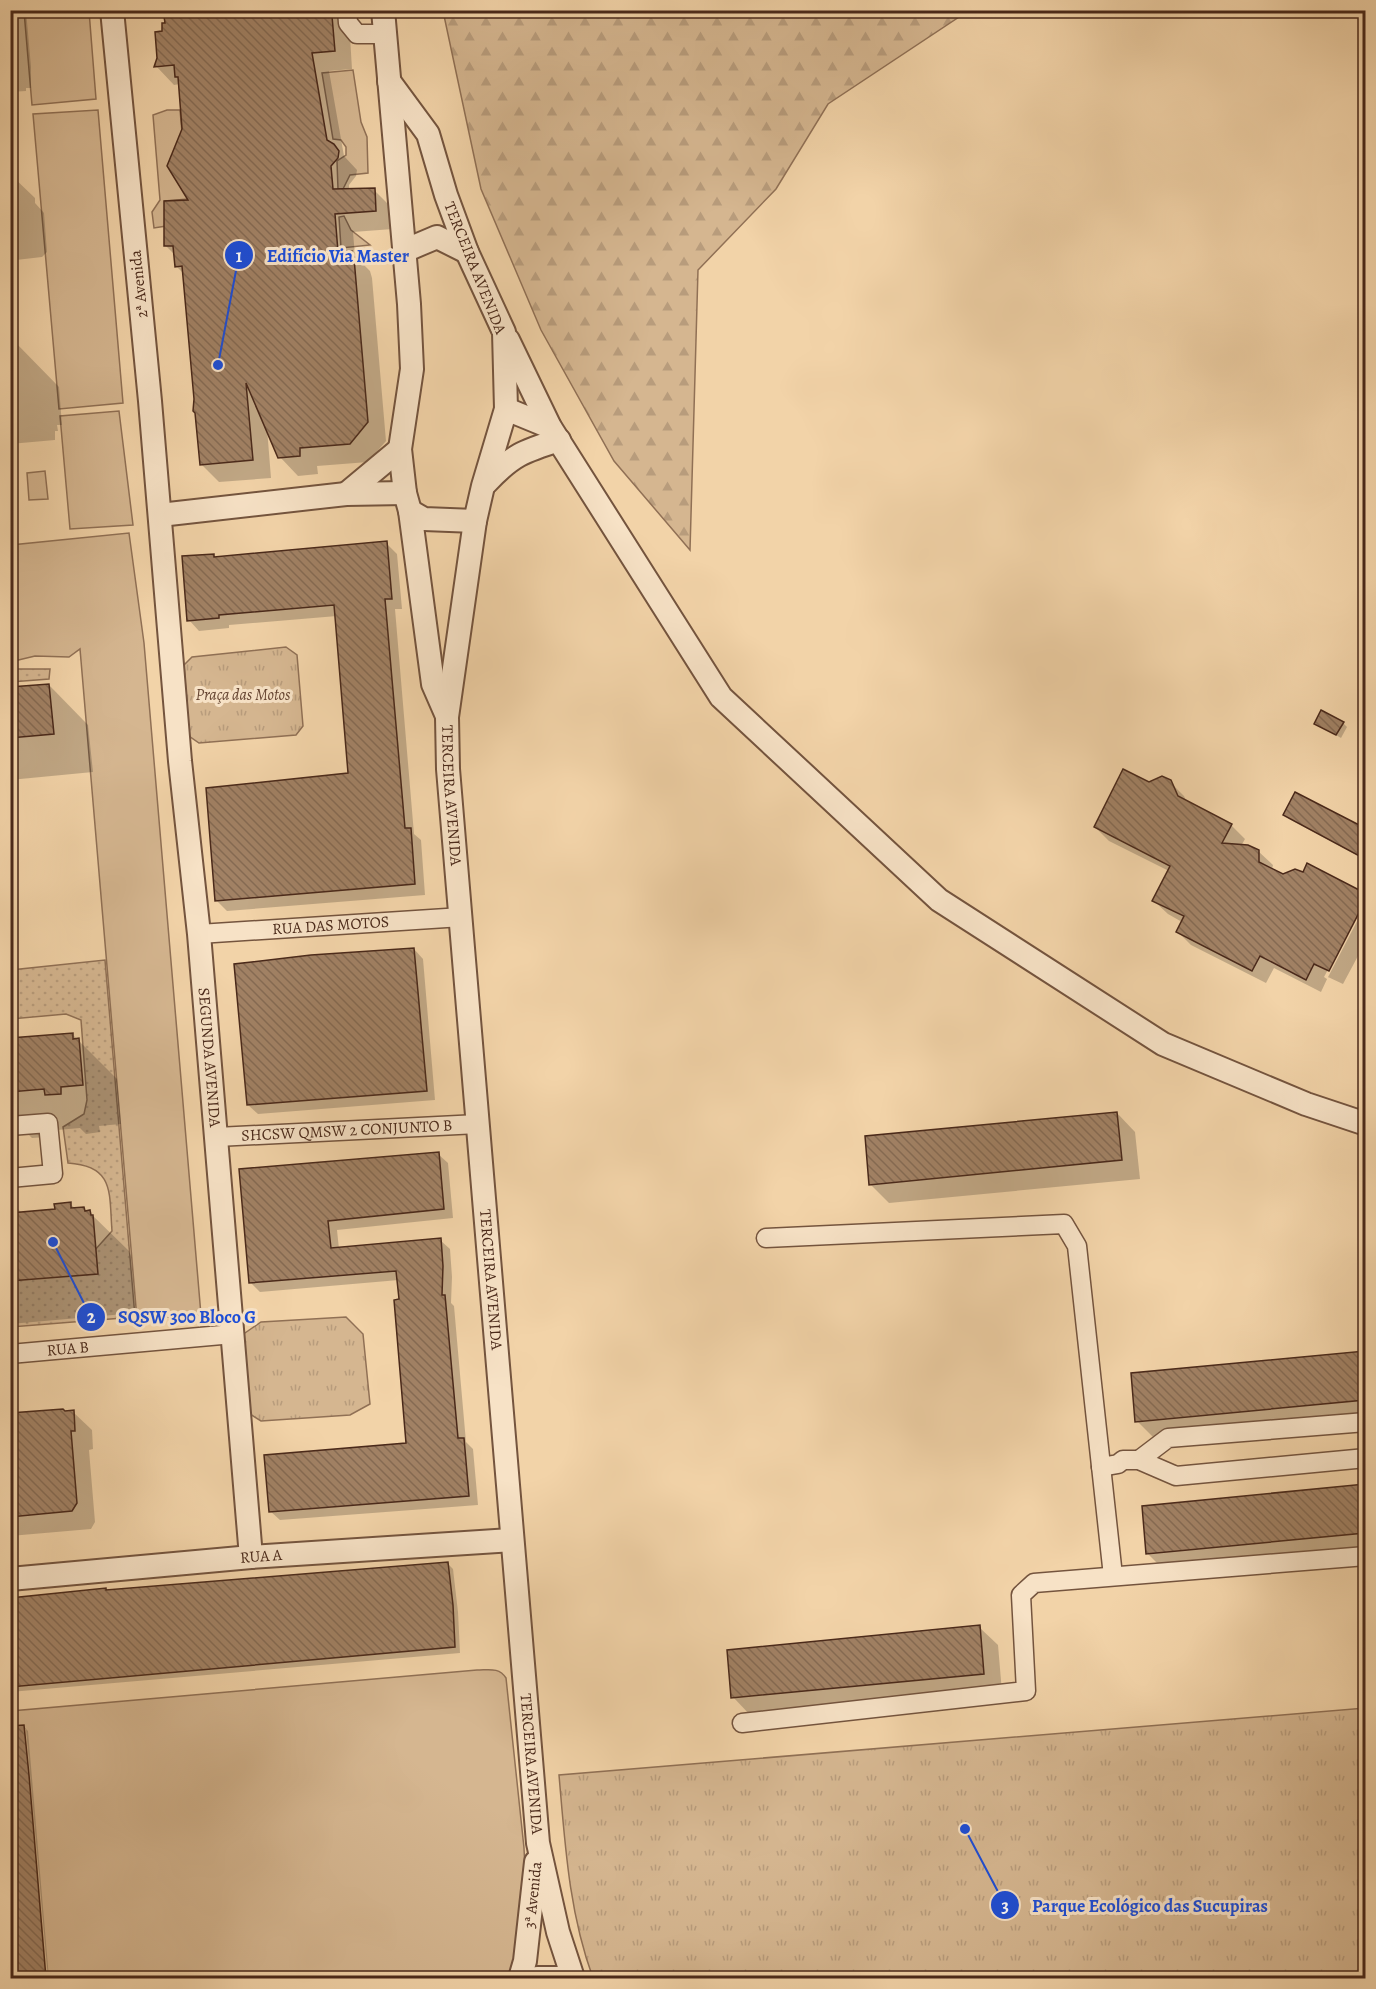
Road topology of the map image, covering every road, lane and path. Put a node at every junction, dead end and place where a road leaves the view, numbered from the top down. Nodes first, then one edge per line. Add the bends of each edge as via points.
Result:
1 (112, 10) edge
2 (346, 10) edge
3 (383, 10) edge
4 (385, 34) junction
5 (389, 81) junction
6 (405, 251) junction
7 (467, 252) junction
8 (504, 332) junction
9 (506, 409) junction
10 (555, 433) junction
11 (400, 449) junction
12 (483, 486) junction
13 (346, 494) junction
14 (407, 502) junction
15 (159, 515) junction
16 (475, 521) junction
17 (163, 557) joint
18 (447, 717) junction
19 (462, 917) junction
20 (199, 934) junction
21 (478, 1124) junction
22 (1365, 1124) edge
23 (10, 1126) edge
24 (217, 1137) junction
25 (10, 1178) edge
26 (766, 1238) dead end
27 (233, 1334) junction
28 (10, 1354) edge
29 (1365, 1422) edge
30 (1365, 1458) edge
31 (1139, 1460) junction
32 (1101, 1467) junction
33 (512, 1540) junction
34 (1365, 1556) edge
35 (251, 1557) junction
36 (1113, 1576) junction
37 (10, 1580) edge
38 (742, 1723) dead end
39 (538, 1843) junction
40 (520, 1978) edge
41 (537, 1978) edge
42 (562, 1978) edge
43 (573, 1978) edge

1 - 15 street, 2ª Avenida
2 - 4 street via 348,23 357,34
3 - 4 street, TERCEIRA AVENIDA
4 - 5 street, TERCEIRA AVENIDA
5 - 6 street, TERCEIRA AVENIDA
5 - 7 street, TERCEIRA AVENIDA via 428,134
6 - 7 street via 437,237
6 - 11 street, TERCEIRA AVENIDA via 412,369
7 - 8 street, TERCEIRA AVENIDA
8 - 9 street, TERCEIRA AVENIDA
8 - 10 street
9 - 10 street
9 - 12 street, TERCEIRA AVENIDA
10 - 12 street via 502,466
10 - 22 street via 721,697 939,900 1163,1044 1306,1104
11 - 13 street
11 - 14 street, TERCEIRA AVENIDA
12 - 16 street, TERCEIRA AVENIDA
13 - 14 street
13 - 15 street
14 - 16 street via 424,519
14 - 18 street, TERCEIRA AVENIDA via 433,684
15 - 17 street, 2ª Avenida
16 - 18 street, TERCEIRA AVENIDA
17 - 20 street, SEGUNDA AVENIDA
18 - 19 street, TERCEIRA AVENIDA
19 - 20 street, RUA DAS MOTOS
19 - 21 street, TERCEIRA AVENIDA
20 - 24 street, SEGUNDA AVENIDA
21 - 24 street, SHCSW QMSW 2 CONJUNTO B
21 - 33 street, TERCEIRA AVENIDA
23 - 25 street via 48,1123 53,1174
24 - 27 street, SEGUNDA AVENIDA
26 - 32 street via 1064,1224 1077,1246
27 - 28 street, RUA B
27 - 35 street, SEGUNDA AVENIDA
29 - 31 street via 1168,1438
30 - 31 street via 1176,1476
31 - 32 street
32 - 36 street
33 - 35 street, RUA A
33 - 39 street, TERCEIRA AVENIDA
34 - 36 street
35 - 37 street, RUA A
36 - 38 street via 1034,1584 1021,1595 1026,1691
39 - 40 street, 3ª Avenida
39 - 43 street, 3ª Avenida
41 - 42 street

